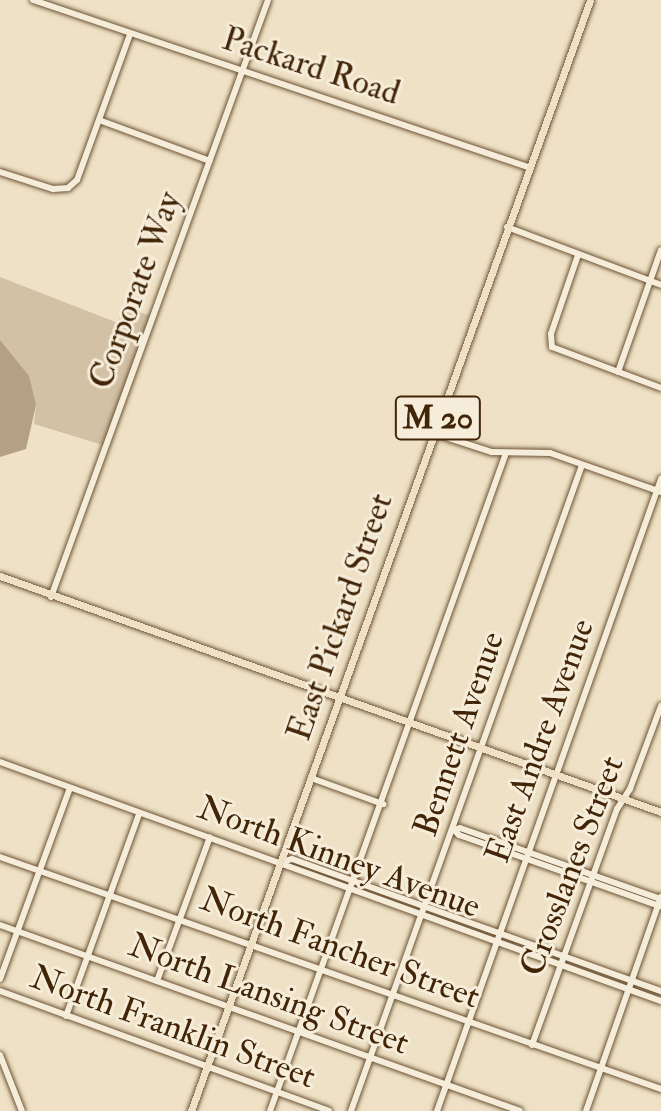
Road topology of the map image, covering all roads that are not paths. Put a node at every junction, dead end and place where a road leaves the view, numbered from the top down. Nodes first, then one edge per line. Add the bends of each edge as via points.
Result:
1 (33, 0) edge
2 (268, 0) edge
3 (590, 0) edge
4 (130, 34) junction
5 (243, 70) junction
6 (99, 120) junction
7 (210, 161) junction
8 (528, 167) junction
9 (0, 172) edge
10 (506, 226) junction
11 (661, 250) edge
12 (578, 255) junction
13 (648, 280) junction
14 (661, 285) edge
15 (618, 372) junction
16 (661, 388) edge
17 (433, 433) junction
18 (506, 453) junction
19 (582, 465) junction
20 (661, 479) edge
21 (659, 491) edge
22 (2, 575) edge
23 (51, 597) junction
24 (340, 697) junction
25 (661, 706) edge
26 (411, 723) junction
27 (481, 749) junction
28 (0, 762) edge
29 (555, 776) junction
30 (311, 778) junction
31 (70, 788) junction
32 (624, 799) junction
33 (383, 804) junction
34 (661, 812) edge
35 (139, 814) junction
36 (454, 830) junction
37 (210, 837) junction
38 (528, 855) junction
39 (0, 857) edge
40 (281, 862) junction
41 (39, 869) junction
42 (592, 878) junction
43 (355, 882) junction
44 (351, 890) junction
45 (110, 895) junction
46 (660, 902) edge
47 (425, 906) junction
48 (422, 916) junction
49 (181, 918) junction
50 (0, 925) edge
51 (17, 931) junction
52 (499, 933) junction
53 (496, 942) junction
54 (252, 944) junction
55 (88, 957) junction
56 (564, 957) junction
57 (561, 966) junction
58 (324, 969) junction
59 (0, 979) edge
60 (157, 981) junction
61 (632, 981) junction
62 (628, 990) junction
63 (0, 991) edge
64 (661, 991) edge
65 (393, 994) junction
66 (661, 1001) edge
67 (229, 1007) junction
68 (66, 1016) junction
69 (469, 1021) junction
70 (300, 1033) junction
71 (532, 1045) junction
72 (0, 1055) edge
73 (370, 1059) junction
74 (207, 1068) junction
75 (601, 1068) junction
76 (446, 1084) junction
77 (661, 1089) edge
78 (277, 1092) junction
79 (22, 1111) edge
80 (191, 1111) edge
81 (270, 1111) edge
82 (329, 1111) edge
83 (351, 1111) edge
84 (437, 1111) edge
85 (520, 1111) edge
86 (586, 1111) edge

1 - 4 street, Packard Road
2 - 5 street, Corporate Way
3 - 8 main road, East Pickard Street / M 20
4 - 5 street, Packard Road
4 - 6 street
5 - 7 street, Corporate Way
5 - 8 street, Packard Road
6 - 7 street
6 - 9 street via 77,180 68,188 53,189
7 - 23 street, Corporate Way
8 - 10 main road, East Pickard Street / M 20
10 - 12 street
10 - 17 main road, East Pickard Street / M 20
11 - 13 street
12 - 13 street
12 - 15 street via 551,334 552,347
13 - 14 street
13 - 15 street
15 - 16 street
17 - 18 street
17 - 24 main road, East Pickard Street / M 20
18 - 19 street via 539,451
18 - 26 street
19 - 21 street
19 - 27 street, Bennett Avenue
20 - 21 street, East Andre Avenue
21 - 29 street, East Andre Avenue
22 - 23 main road
23 - 24 main road
24 - 26 main road
24 - 30 main road, East Pickard Street
25 - 32 street, Crosslanes Street
26 - 27 main road
26 - 33 street
27 - 29 main road
27 - 36 street, Bennett Avenue
28 - 31 street, North Kinney Avenue
29 - 32 main road
29 - 38 street, East Andre Avenue
30 - 33 street
30 - 40 main road, East Pickard Street
31 - 35 street, North Kinney Avenue
31 - 41 street
32 - 34 main road
32 - 42 street, Crosslanes Street
33 - 43 street
35 - 37 street, North Kinney Avenue
35 - 45 street
36 - 38 street
36 - 47 street, Bennett Avenue
37 - 40 street, North Kinney Avenue
37 - 49 street
38 - 42 street
38 - 52 street, East Andre Avenue
39 - 41 street, North Fancher Street
40 - 43 street via 292,859
40 - 44 street, North Kinney Avenue
40 - 54 main road, East Pickard Street
41 - 45 street, North Fancher Street
41 - 51 street
42 - 46 street
42 - 56 street, Crosslanes Street
43 - 44 street
43 - 47 street
44 - 48 street, North Kinney Avenue
44 - 58 street
45 - 49 street, North Fancher Street
45 - 55 street
46 - 61 street
47 - 48 street, Bennett Avenue
47 - 52 street
48 - 53 street, North Kinney Avenue
48 - 65 street, Bennett Avenue
49 - 54 street, North Fancher Street
49 - 60 street
50 - 51 street, North Lansing Street
51 - 55 street, North Lansing Street
51 - 59 street
52 - 53 street, East Andre Avenue
52 - 56 street
53 - 57 street, North Kinney Avenue
53 - 69 street, East Andre Avenue
54 - 58 street, North Fancher Street
54 - 67 main road, East Pickard Street
55 - 60 street, North Lansing Street
55 - 68 street
56 - 57 street, Crosslanes Street
56 - 61 street
57 - 62 street, North Kinney Avenue
57 - 71 street, Crosslanes Street
58 - 65 street, North Fancher Street
58 - 70 street
60 - 67 street, North Lansing Street
61 - 62 street
61 - 64 street
62 - 66 street, North Kinney Avenue
62 - 75 street
63 - 68 street, North Franklin Street
65 - 69 street, North Fancher Street
65 - 73 street, Bennett Avenue
67 - 70 street, North Lansing Street
67 - 74 main road, East Pickard Street
68 - 74 street, North Franklin Street
69 - 71 street, North Fancher Street
69 - 76 street, East Andre Avenue
70 - 73 street, North Lansing Street
70 - 78 street
71 - 75 street, North Fancher Street
72 - 79 street
73 - 76 street, North Lansing Street
73 - 83 street, Bennett Avenue
74 - 78 street, North Franklin Street
74 - 80 main road, East Pickard Street
75 - 77 street, North Fancher Street
75 - 86 street
76 - 84 street, East Andre Avenue
76 - 85 street, North Lansing Street
78 - 81 street
78 - 82 street, North Franklin Street

